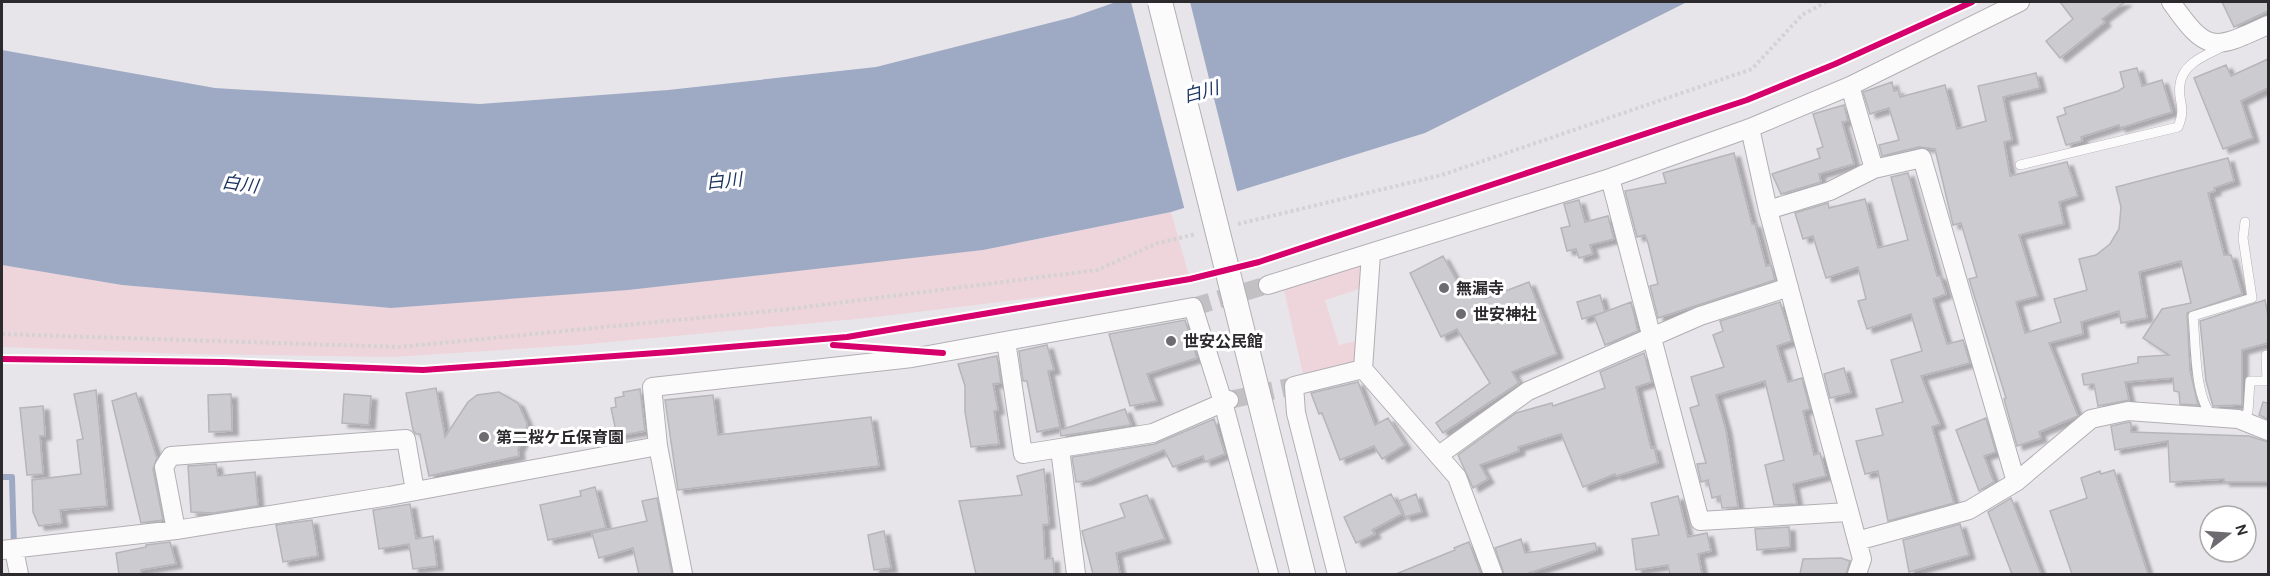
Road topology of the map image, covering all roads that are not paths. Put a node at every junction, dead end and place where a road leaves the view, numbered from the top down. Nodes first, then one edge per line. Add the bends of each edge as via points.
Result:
1 (1160, 2) edge
2 (2020, 2) edge
3 (2171, 2) edge
4 (2268, 25) edge
5 (2238, 39) junction
6 (1850, 86) junction
7 (1750, 128) junction
8 (2020, 165) dead end
9 (1874, 169) junction
10 (1610, 178) junction
11 (1768, 210) junction
12 (2245, 222) dead end
13 (1371, 254) junction
14 (1268, 285) tunnel mouth
15 (1789, 287) junction
16 (1653, 336) junction
17 (1006, 341) junction
18 (2266, 356) dead end
19 (1363, 369) junction
20 (1226, 401) junction
21 (2214, 417) junction
22 (2240, 420) junction
23 (2268, 431) edge
24 (658, 446) junction
25 (1060, 448) junction
26 (1439, 455) junction
27 (2016, 482) junction
28 (415, 491) junction
29 (1848, 512) junction
30 (176, 530) junction
31 (1857, 541) junction
32 (8, 550) edge
33 (19, 574) edge
34 (683, 574) edge
35 (1076, 574) edge
36 (1269, 574) edge
37 (1303, 574) edge
38 (1337, 574) edge
39 (1493, 574) edge
40 (1857, 574) edge

1 - 37 street, bridge
2 - 6 street
3 - 5 street via 2202,41 2213,44
4 - 5 street
5 - 8 lane via 2188,66 2180,84 2184,113 2178,127
6 - 7 street
6 - 9 street
7 - 10 street
7 - 11 street
9 - 11 street via 1830,191
9 - 27 street via 1922,158
10 - 13 street
10 - 16 street
11 - 15 street
12 - 21 lane via 2242,238 2252,298 2193,316 2204,407
13 - 14 street
13 - 19 street
15 - 16 street
15 - 29 street
16 - 26 street via 1528,391
16 - 29 street via 1700,521
17 - 20 street via 1193,307
17 - 24 street via 912,358 651,387
17 - 25 street via 1023,454
18 - 22 lane via 2267,381 2250,381 2248,412
19 - 26 street
19 - 38 street via 1294,386 1296,413
20 - 25 street via 1153,433
20 - 36 street
21 - 22 street
21 - 27 street via 2128,411 2091,419
22 - 23 street
24 - 28 street
24 - 34 street
25 - 35 street
26 - 39 street via 1457,477
27 - 31 street via 1969,510
28 - 30 street
28 - 30 street via 406,439 171,456 164,467
29 - 31 street
30 - 32 street
31 - 40 street via 1862,559
32 - 33 street

